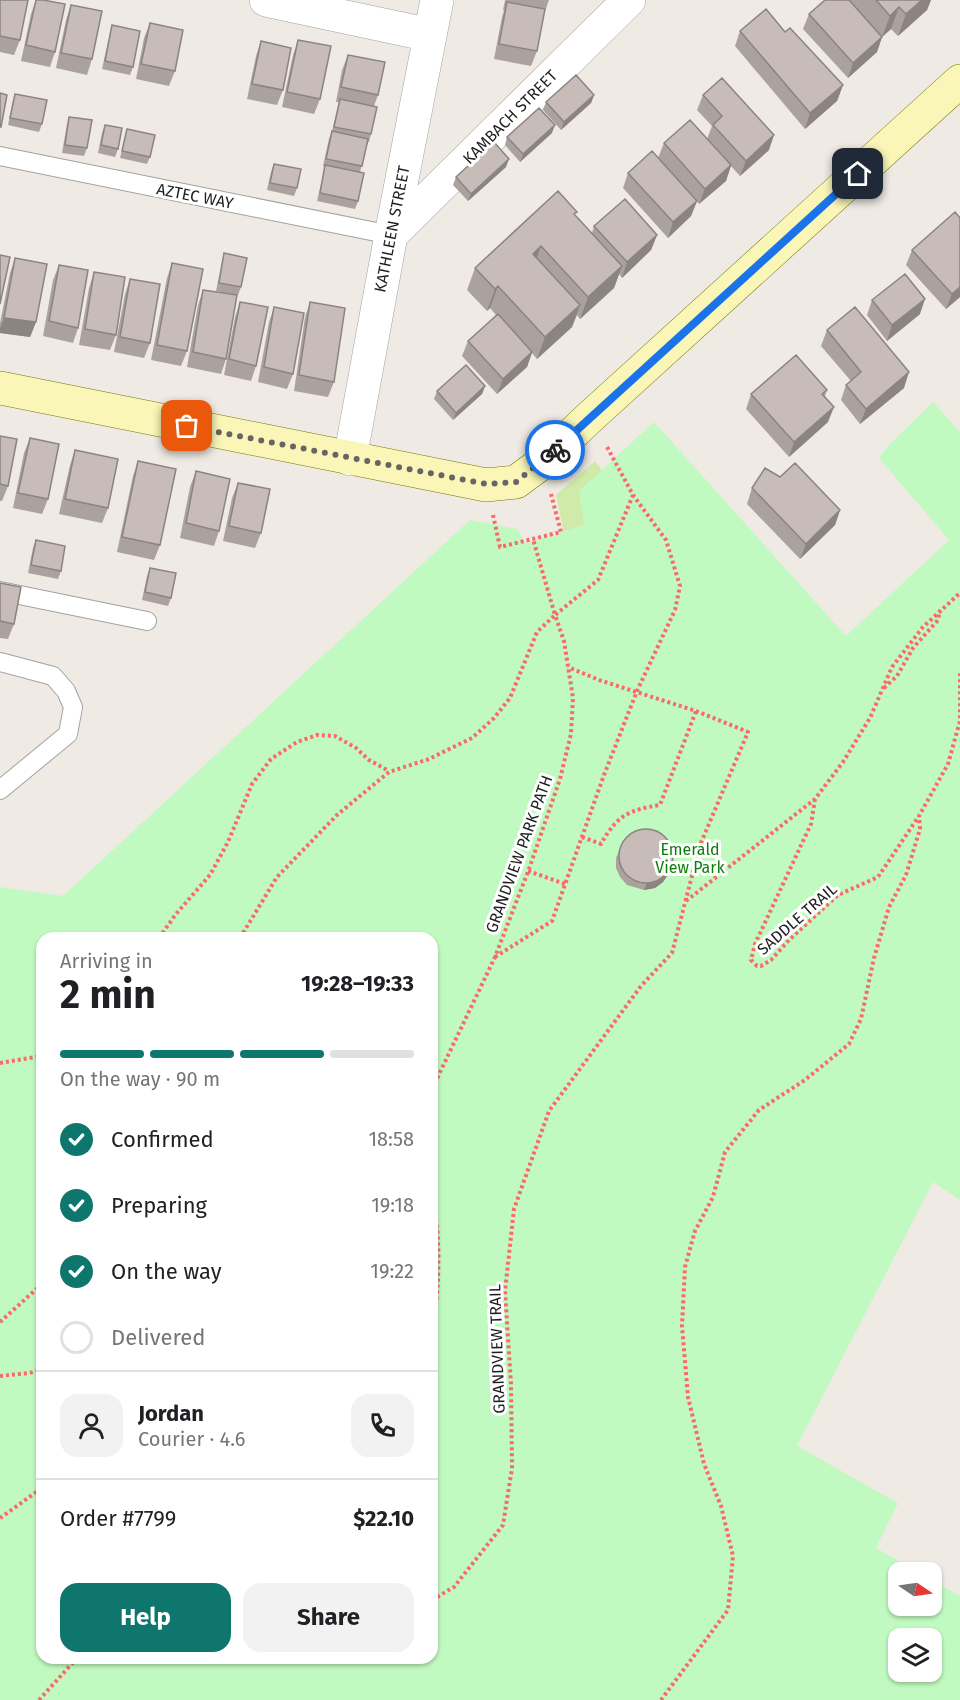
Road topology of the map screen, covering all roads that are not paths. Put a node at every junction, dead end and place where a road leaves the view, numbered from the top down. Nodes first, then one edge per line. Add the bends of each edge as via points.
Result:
1 (266, 0) edge
2 (437, 0) edge
3 (629, 0) edge
4 (430, 35) junction
5 (960, 81) edge
6 (0, 156) edge
7 (391, 235) junction
8 (0, 388) edge
9 (350, 459) junction
10 (0, 591) edge
11 (147, 621) dead end
12 (0, 662) edge
13 (0, 789) edge

1 - 4 street
2 - 4 street, KATHLEEN STREET
3 - 7 street, KAMBACH STREET
4 - 7 street, KATHLEEN STREET
5 - 9 street via 543,462 501,483
6 - 7 lane, AZTEC WAY
7 - 9 street, KATHLEEN STREET
8 - 9 street
10 - 11 lane
12 - 13 lane via 53,676 73,707 68,734

